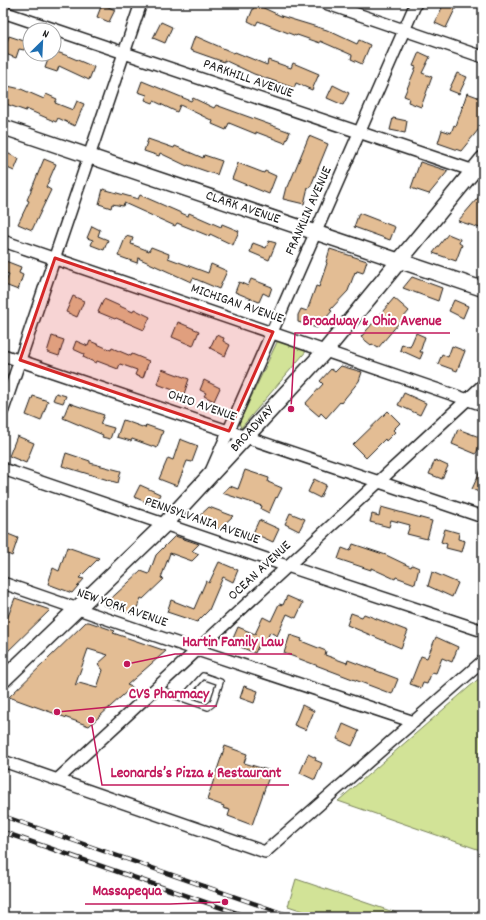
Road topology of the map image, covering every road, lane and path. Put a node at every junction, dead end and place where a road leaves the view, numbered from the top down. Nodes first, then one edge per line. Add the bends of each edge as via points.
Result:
1 (141, 3) edge
2 (325, 3) edge
3 (416, 3) edge
4 (3, 12) edge
5 (405, 30) junction
6 (124, 53) junction
7 (483, 57) edge
8 (3, 127) edge
9 (360, 133) junction
10 (90, 156) junction
11 (483, 159) edge
12 (478, 172) edge
13 (316, 232) junction
14 (3, 241) edge
15 (55, 258) junction
16 (400, 260) junction
17 (483, 289) edge
18 (273, 332) junction
19 (326, 350) junction
20 (3, 355) edge
21 (20, 360) junction
22 (483, 385) edge
23 (467, 399) junction
24 (483, 405) edge
25 (3, 410) edge
26 (229, 431) junction
27 (246, 437) junction
28 (3, 469) edge
29 (208, 478) junction
30 (378, 481) junction
31 (483, 517) edge
32 (165, 524) junction
33 (287, 566) junction
34 (3, 583) edge
35 (78, 608) junction
36 (483, 631) edge
37 (197, 650) junction
38 (483, 661) edge
39 (5, 676) edge
40 (157, 686) junction
41 (183, 698) junction
42 (414, 722) junction
43 (3, 761) edge
44 (57, 780) junction

1 - 6 street
2 - 5 street
3 - 5 street, FRANKLIN AVENUE
4 - 6 street, PARKHILL AVENUE
5 - 7 street
5 - 9 street, FRANKLIN AVENUE
6 - 9 street, PARKHILL AVENUE
6 - 10 street
8 - 10 street, CLARK AVENUE
9 - 12 street, PARKHILL AVENUE
9 - 13 street, FRANKLIN AVENUE
10 - 13 street, CLARK AVENUE
10 - 15 street
11 - 12 main road, BROADWAY
12 - 16 main road, BROADWAY
13 - 16 street, CLARK AVENUE
13 - 18 street, FRANKLIN AVENUE
14 - 15 street, MICHIGAN AVENUE
15 - 18 street, MICHIGAN AVENUE
15 - 21 street
16 - 17 street, CLARK AVENUE
16 - 19 main road, BROADWAY
18 - 19 street, MICHIGAN AVENUE
18 - 26 street, FRANKLIN AVENUE
19 - 23 street, MICHIGAN AVENUE
19 - 27 main road, BROADWAY
20 - 21 street, OHIO AVENUE
21 - 25 street
21 - 26 street, OHIO AVENUE
22 - 23 street, OCEAN AVENUE
23 - 24 street, MICHIGAN AVENUE
23 - 30 street, OCEAN AVENUE
26 - 27 street, OHIO AVENUE
26 - 29 street, FRANKLIN AVENUE
27 - 29 main road, BROADWAY
27 - 30 street, OHIO AVENUE
28 - 32 street, PENNSYLVANIA AVENUE
29 - 32 main road, BROADWAY
30 - 31 street, OHIO AVENUE
30 - 33 street, OCEAN AVENUE
32 - 33 street, PENNSYLVANIA AVENUE
32 - 35 main road, BROADWAY
33 - 36 street, PENNSYLVANIA AVENUE
33 - 37 street, OCEAN AVENUE
34 - 35 street, NEW YORK AVENUE
35 - 37 street, NEW YORK AVENUE
35 - 39 main road, BROADWAY
37 - 40 street, OCEAN AVENUE
37 - 42 street, NEW YORK AVENUE
38 - 42 street
40 - 41 lane
40 - 44 street, OCEAN AVENUE
41 - 41 lane via 208,707 213,703 220,682 203,676
42 - 44 street via 265,852
43 - 44 street

